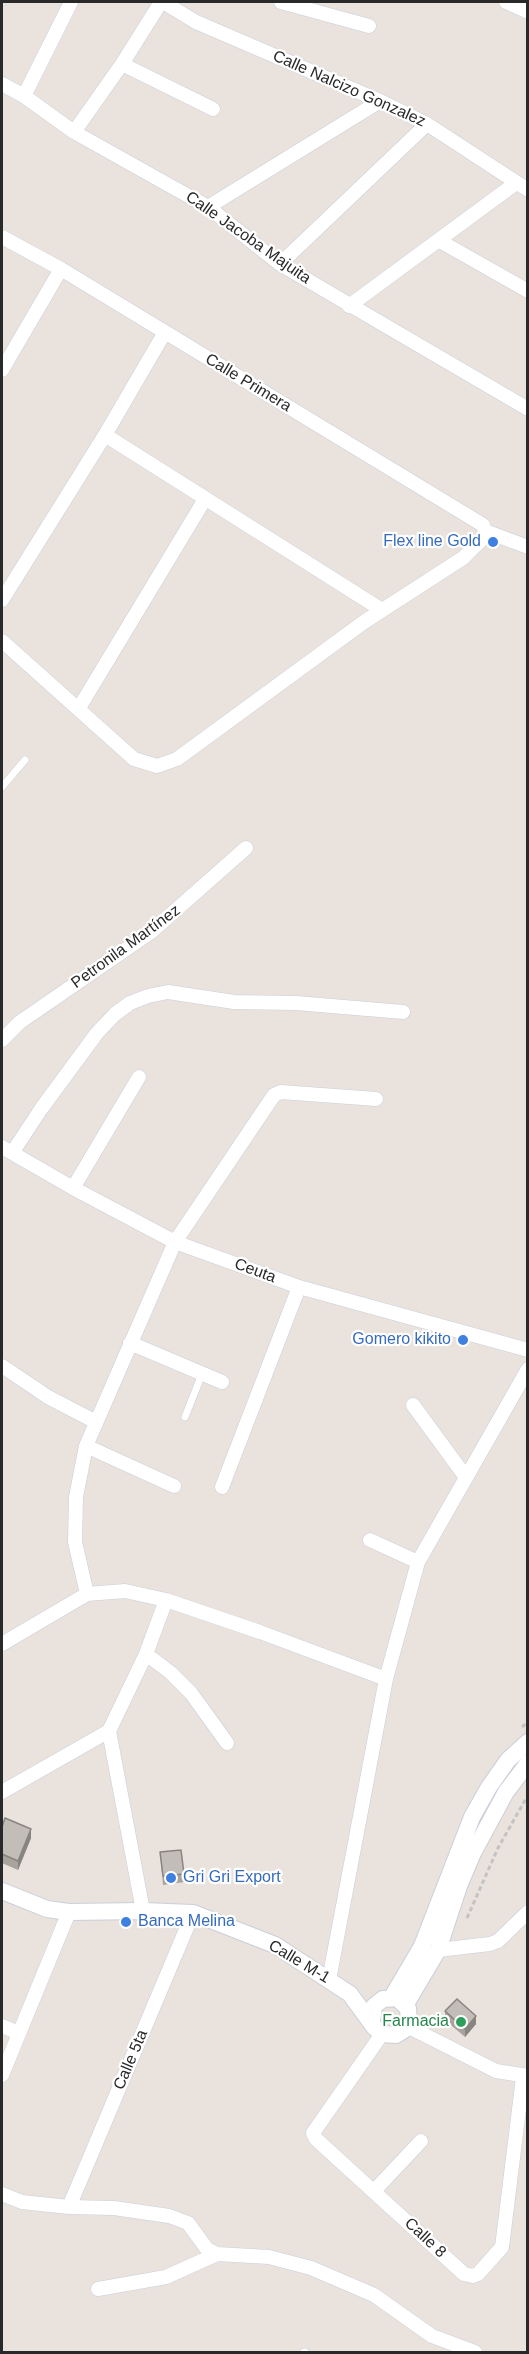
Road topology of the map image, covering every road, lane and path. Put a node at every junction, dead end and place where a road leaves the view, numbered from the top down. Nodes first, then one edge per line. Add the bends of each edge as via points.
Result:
1 (70, 2) edge
2 (162, 2) edge
3 (281, 2) edge
4 (506, 2) edge
5 (528, 12) edge
6 (369, 26) dead end
7 (122, 64) junction
8 (2, 84) edge
9 (24, 96) junction
10 (380, 101) junction
11 (213, 109) dead end
12 (428, 124) junction
13 (74, 132) junction
14 (522, 186) edge
15 (208, 207) junction
16 (2, 237) edge
17 (438, 240) junction
18 (280, 264) junction
19 (61, 269) junction
20 (528, 291) edge
21 (349, 306) junction
22 (165, 332) junction
23 (2, 370) edge
24 (528, 409) edge
25 (105, 435) junction
26 (205, 499) junction
27 (485, 534) junction
28 (528, 547) edge
29 (2, 600) edge
30 (382, 610) junction
31 (2, 641) edge
32 (79, 708) junction
33 (25, 760) dead end
34 (2, 787) edge
35 (246, 848) dead end
36 (403, 1012) dead end
37 (2, 1040) edge
38 (140, 1077) dead end
39 (376, 1099) dead end
40 (7, 1150) edge
41 (73, 1188) junction
42 (175, 1242) junction
43 (299, 1287) junction
44 (130, 1343) junction
45 (528, 1350) edge
46 (2, 1366) edge
47 (528, 1369) edge
48 (202, 1374) junction
49 (222, 1382) dead end
50 (413, 1405) dead end
51 (185, 1417) dead end
52 (96, 1422) junction
53 (86, 1446) junction
54 (465, 1476) junction
55 (174, 1486) dead end
56 (222, 1487) dead end
57 (370, 1540) dead end
58 (418, 1562) junction
59 (87, 1594) junction
60 (166, 1600) junction
61 (2, 1644) edge
62 (146, 1654) junction
63 (386, 1679) junction
64 (109, 1731) junction
65 (528, 1742) edge
66 (227, 1743) dead end
67 (528, 1763) edge
68 (2, 1792) edge
69 (528, 1795) edge
70 (2, 1891) edge
71 (143, 1911) junction
72 (69, 1912) junction
73 (193, 1912) junction
74 (528, 1912) edge
75 (467, 1919) dead end
76 (438, 1950) junction
77 (329, 1980) junction
78 (350, 1994) junction
79 (395, 1999) junction
80 (2, 2026) edge
81 (407, 2026) junction
82 (377, 2028) junction
83 (19, 2033) junction
84 (2, 2075) edge
85 (525, 2077) edge
86 (422, 2141) dead end
87 (374, 2191) junction
88 (2, 2194) edge
89 (69, 2207) junction
90 (218, 2254) junction
91 (98, 2289) dead end
92 (475, 2352) edge

1 - 9 street
2 - 7 street
2 - 10 street, Calle Nalcizo Gonzalez via 196,22
3 - 6 street
4 - 5 street
7 - 11 street
7 - 13 street
8 - 9 street, Calle Jacoba Majuita
9 - 13 street, Calle Jacoba Majuita
10 - 12 street, Calle Nalcizo Gonzalez
10 - 15 street
12 - 14 street, Calle Nalcizo Gonzalez
12 - 18 street
13 - 15 street, Calle Jacoba Majuita
14 - 17 street
15 - 18 street, Calle Jacoba Majuita
16 - 19 street, Calle Primera
17 - 20 street
17 - 21 street
18 - 21 street, Calle Jacoba Majuita
19 - 22 street, Calle Primera
19 - 23 street
21 - 24 street, Calle Jacoba Majuita
22 - 25 street
22 - 27 street, Calle Primera via 483,525
25 - 26 street
25 - 29 street
26 - 30 street
26 - 32 street
27 - 28 street, Calle Primera
27 - 30 street via 463,558
30 - 32 street via 177,759 157,766 134,759
31 - 32 street
33 - 34 lane
35 - 37 street, Petronila Martínez via 151,932 20,1022
36 - 40 street via 234,1002 168,992 148,996 130,1003 97,1033
38 - 41 street
39 - 42 street via 281,1092 274,1095
40 - 41 street, Ceuta
41 - 42 street, Ceuta
42 - 43 street, Ceuta
42 - 44 street
43 - 45 street, Ceuta
43 - 56 street
44 - 48 street
44 - 52 street
46 - 52 street via 48,1397
47 - 54 street
48 - 49 street
48 - 51 lane
50 - 54 street
52 - 53 street
53 - 55 street
53 - 59 street via 76,1497 75,1542
54 - 58 street
57 - 58 street
58 - 63 street
59 - 60 street via 125,1591
59 - 61 street
60 - 62 street
60 - 63 street
62 - 64 street
62 - 66 street via 191,1693
63 - 77 street
64 - 68 street
64 - 71 street
65 - 79 street via 508,1760 483,1797 422,1946
67 - 76 street via 506,1792 473,1853
69 - 75 path via 498,1848
70 - 72 street, Calle M-1 via 47,1909
71 - 72 street, Calle M-1
71 - 73 street, Calle M-1
72 - 83 street
73 - 77 street, Calle M-1 via 275,1945
73 - 89 street, Calle 5ta
74 - 76 street via 498,1941
76 - 79 street
77 - 78 street, Calle M-1
78 - 79 street, Calle M-1
78 - 82 street, Calle M-1
79 - 81 street via 410,2013
79 - 82 street via 374,2006
80 - 83 street
81 - 82 street via 396,2035
81 - 85 street via 496,2071
82 - 87 street, Calle 8 via 313,2133
83 - 84 street
85 - 87 street, Calle 8 via 502,2247 478,2274 464,2274
86 - 87 street
88 - 89 street via 22,2202
89 - 90 street via 114,2208 169,2216 188,2223 207,2249
90 - 91 street via 166,2277
90 - 92 street via 269,2257 310,2268 374,2295 432,2336

